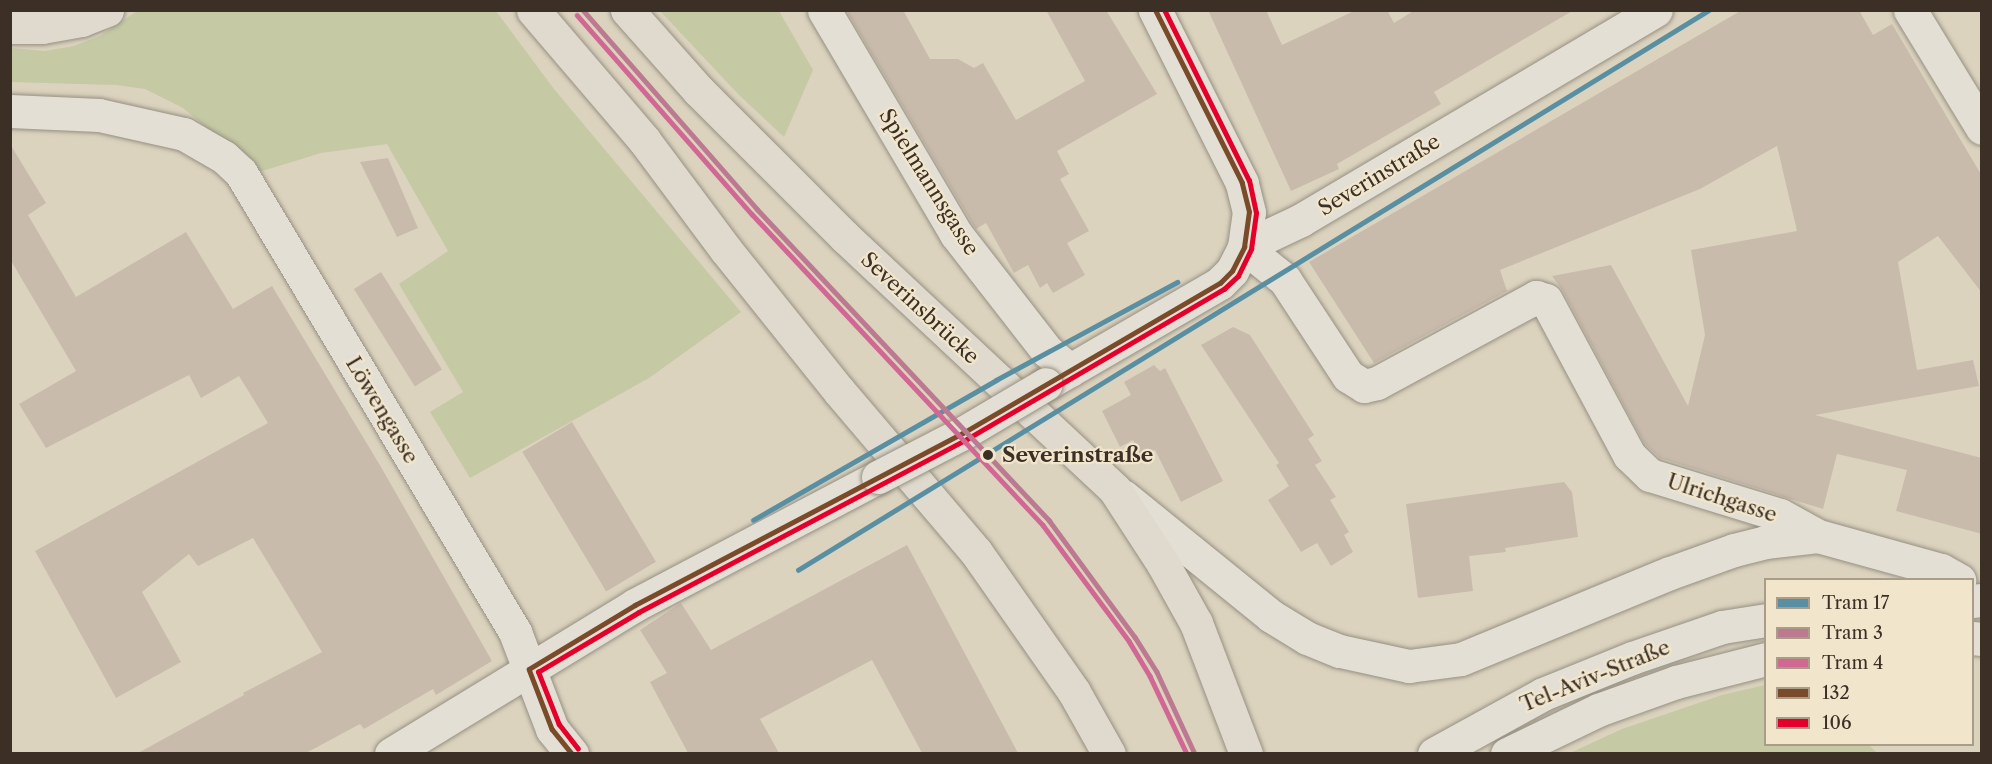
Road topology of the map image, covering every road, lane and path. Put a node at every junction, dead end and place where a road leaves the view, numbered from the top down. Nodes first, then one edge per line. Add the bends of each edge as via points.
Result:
1 (107, 10) edge
2 (533, 10) edge
3 (627, 10) edge
4 (824, 10) edge
5 (1155, 10) edge
6 (1656, 10) edge
7 (1910, 10) edge
8 (10, 27) edge
9 (10, 111) edge
10 (1982, 128) edge
11 (1244, 247) junction
12 (1058, 377) junction
13 (1115, 490) junction
14 (1818, 536) junction
15 (1957, 578) edge
16 (1764, 620) edge
17 (1764, 660) edge
18 (529, 669) junction
19 (1074, 692) junction
20 (391, 753) edge
21 (572, 753) edge
22 (1086, 753) edge
23 (1109, 753) edge
24 (1246, 753) edge
25 (1434, 753) edge
26 (1507, 753) edge

1 - 8 main road via 81,20 42,27
2 - 19 main road via 644,140 839,391 976,552
3 - 13 main road, Severinsbrücke via 699,91 845,237
4 - 12 street, Spielmannsgasse via 957,234 1047,351
5 - 11 street via 1242,183 1249,212
6 - 11 street, Severinstraße via 1301,220
7 - 10 street
9 - 18 street, Löwengasse via 99,115 184,134 241,173 514,632
11 - 12 street via 1232,271 1220,283
11 - 14 street, Ulrichgasse via 1285,280 1348,376 1364,386 1377,383 1536,297 1546,300 1629,456 1650,475 1780,515
12 - 18 street, bridge via 963,433 645,600
13 - 14 street via 1271,616 1307,638 1340,651 1409,666 1461,659 1599,600 1734,550
13 - 24 main road, Severinsbrücke via 1196,624
14 - 15 street via 1941,570
16 - 25 street, Tel-Aviv-Straße via 1722,627 1632,658 1543,694
17 - 26 street, Tel-Aviv-Straße via 1676,682 1609,706
18 - 20 street
18 - 21 street, Löwengasse via 552,729
19 - 22 main road
19 - 23 main road

